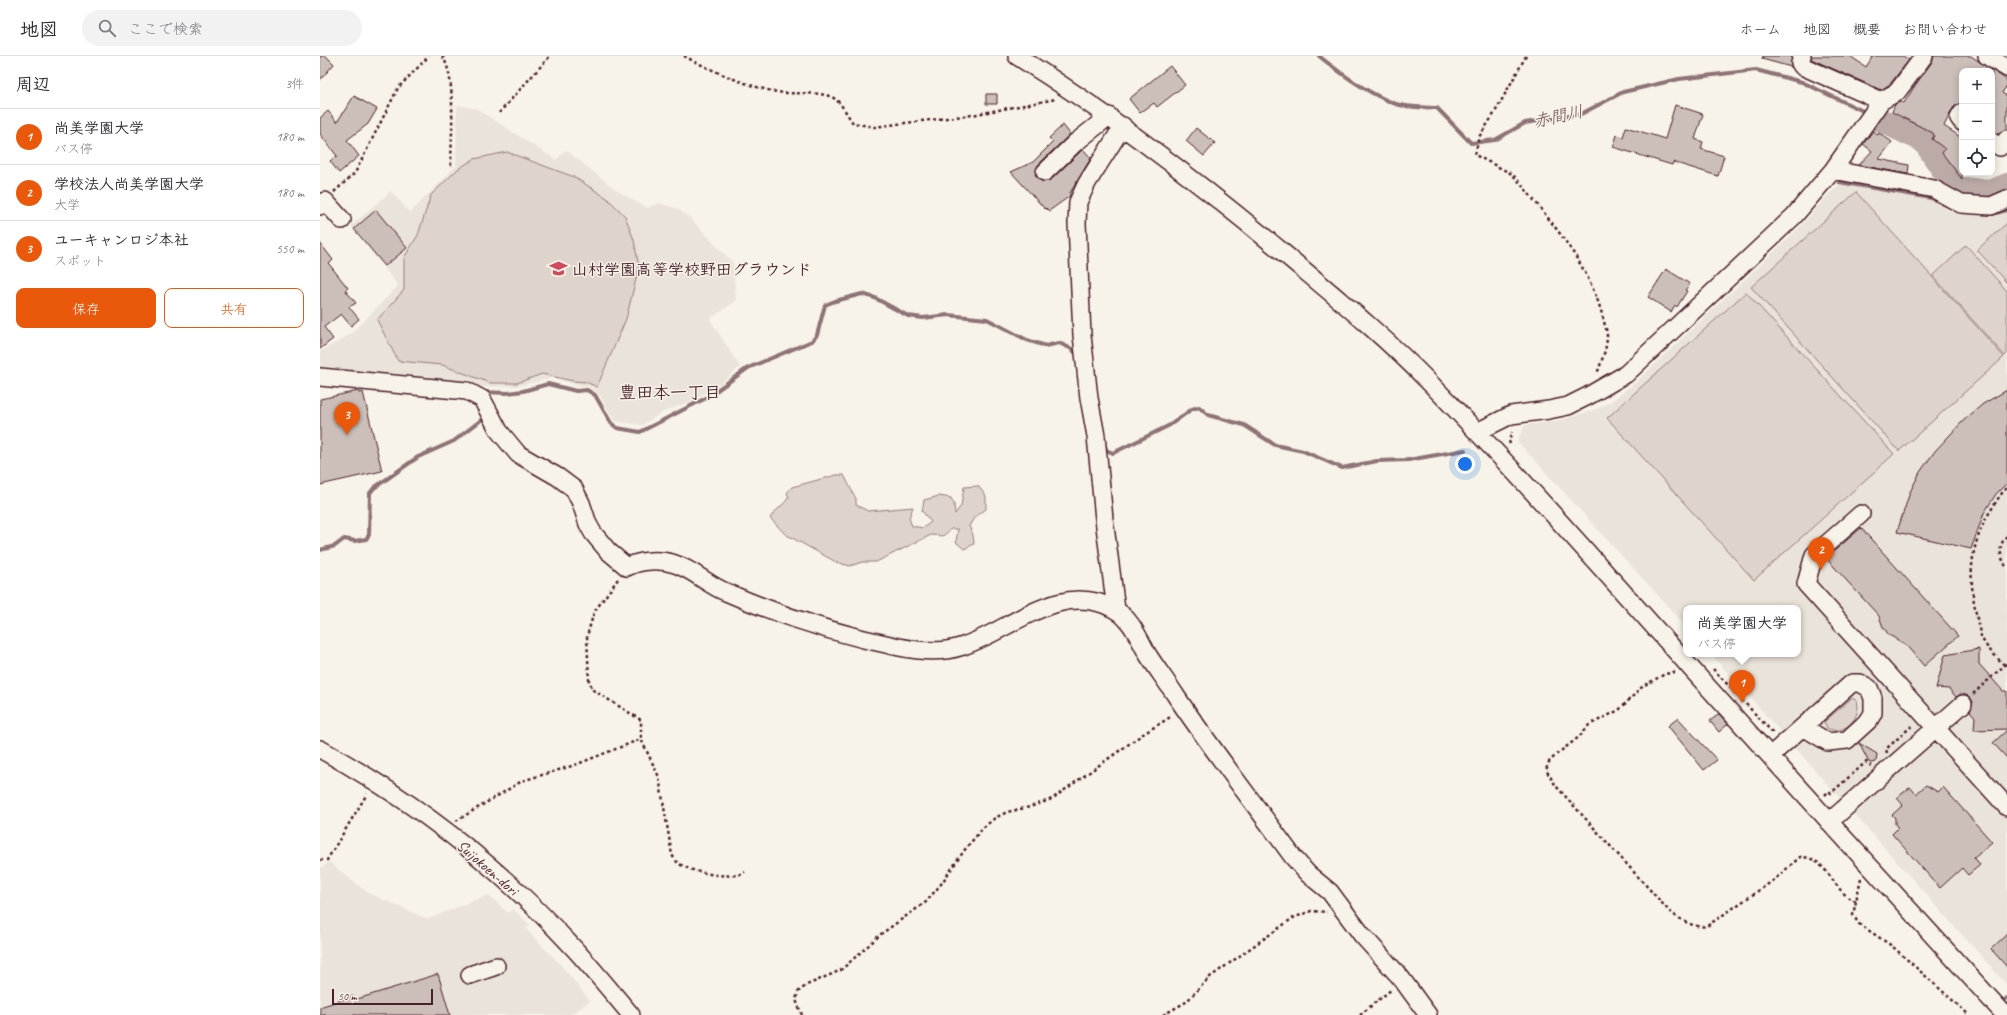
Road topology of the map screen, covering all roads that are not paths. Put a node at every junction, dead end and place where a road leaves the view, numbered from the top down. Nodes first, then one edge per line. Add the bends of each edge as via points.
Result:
1 (1018, 56) edge
2 (1802, 56) edge
3 (1924, 56) edge
4 (1880, 101) junction
5 (1109, 116) junction
6 (1123, 126) junction
7 (2007, 139) edge
8 (1995, 144) edge
9 (1833, 170) junction
10 (1045, 172) dead end
11 (2007, 199) edge
12 (322, 204) edge
13 (342, 220) dead end
14 (320, 377) edge
15 (1477, 432) junction
16 (1861, 514) dead end
17 (1116, 610) junction
18 (1883, 669) junction
19 (1865, 684) junction
20 (1963, 704) road end
21 (1803, 727) junction
22 (1934, 728) junction
23 (320, 749) edge
24 (1770, 756) junction
25 (2007, 807) edge
26 (1829, 822) junction
27 (496, 966) dead end
28 (470, 975) dead end
29 (2004, 1011) edge
30 (631, 1015) edge
31 (1428, 1015) edge

1 - 5 street
2 - 4 street via 1802,66
3 - 4 street via 1898,92
4 - 9 street
5 - 6 street
5 - 10 street via 1074,143
6 - 15 street via 1216,198 1349,308 1414,368
6 - 17 street via 1084,189 1078,202 1077,223 1082,335
7 - 8 street via 2000,147
9 - 11 street via 1934,189 1961,204 1991,206
9 - 15 street via 1794,216 1626,374 1568,406 1511,415
12 - 13 street
14 - 17 street via 467,391 477,395 486,404 506,440 518,454 574,489 593,533 608,551 627,567 644,561 675,564 719,589 798,620 895,646 940,651 960,648 1035,612 1069,601 1086,601
15 - 24 street
16 - 18 street via 1814,555 1806,584
17 - 31 street via 1123,615 1136,633 1185,709 1293,857 1308,874 1330,892
18 - 19 street
18 - 22 street
19 - 21 street via 1852,683
19 - 21 street via 1873,698 1873,713 1847,740 1828,742
20 - 22 street
21 - 24 street
22 - 25 street
22 - 26 street
23 - 30 street, Suijokoen-dori via 443,829 531,905 567,941
24 - 26 street
26 - 29 street
27 - 28 street

